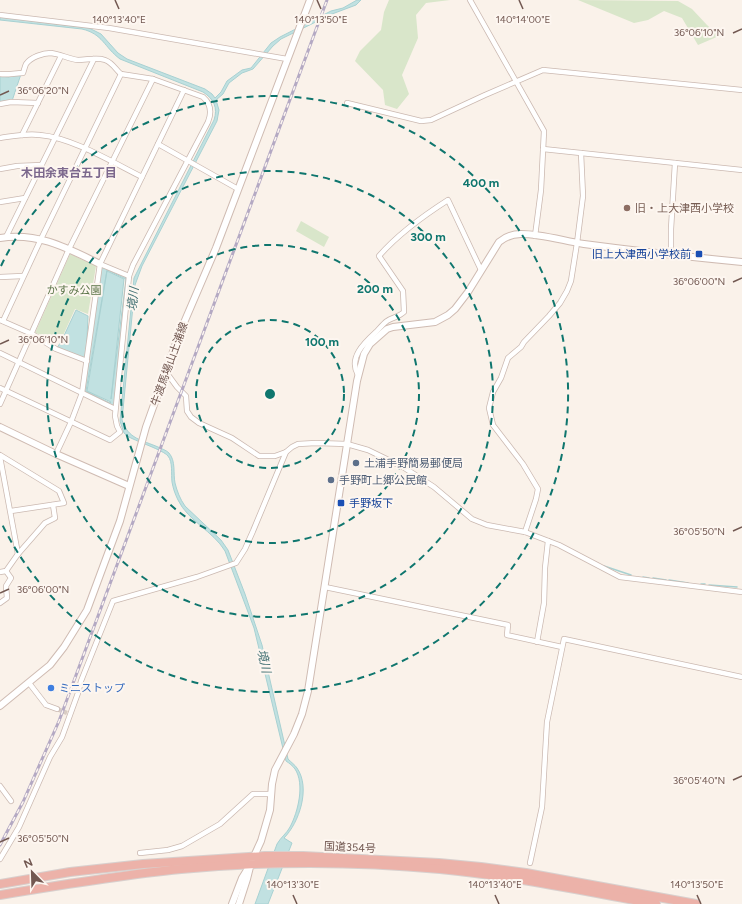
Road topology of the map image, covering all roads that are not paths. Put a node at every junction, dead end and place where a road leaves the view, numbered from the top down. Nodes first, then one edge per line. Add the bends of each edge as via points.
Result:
1 (310, 0) edge
2 (470, 0) edge
3 (0, 15) edge
4 (61, 56) junction
5 (94, 59) junction
6 (287, 59) junction
7 (0, 74) edge
8 (121, 74) junction
9 (153, 79) junction
10 (515, 81) junction
11 (184, 90) junction
12 (742, 90) edge
13 (38, 103) junction
14 (348, 103) dead end
15 (0, 104) edge
16 (22, 134) junction
17 (55, 137) junction
18 (0, 138) edge
19 (158, 144) junction
20 (84, 149) junction
21 (543, 149) junction
22 (581, 153) junction
23 (188, 160) junction
24 (112, 163) junction
25 (675, 163) junction
26 (42, 165) junction
27 (0, 169) edge
28 (742, 170) edge
29 (142, 177) junction
30 (238, 189) junction
31 (25, 198) junction
32 (0, 202) edge
33 (535, 236) junction
34 (3, 237) edge
35 (41, 239) junction
36 (577, 243) junction
37 (69, 249) junction
38 (671, 255) junction
39 (742, 262) edge
40 (100, 264) junction
41 (481, 270) junction
42 (23, 276) junction
43 (129, 276) junction
44 (0, 277) edge
45 (2, 321) edge
46 (32, 334) junction
47 (0, 353) edge
48 (87, 361) junction
49 (19, 363) junction
50 (166, 372) junction
51 (358, 375) junction
52 (0, 388) edge
53 (6, 391) junction
54 (82, 393) junction
55 (0, 404) edge
56 (115, 408) junction
57 (71, 422) junction
58 (0, 427) edge
59 (347, 444) junction
60 (286, 452) junction
61 (56, 454) junction
62 (0, 456) edge
63 (129, 486) junction
64 (53, 505) junction
65 (11, 511) junction
66 (525, 532) junction
67 (548, 541) junction
68 (18, 554) junction
69 (6, 571) junction
70 (0, 572) edge
71 (325, 587) junction
72 (742, 592) edge
73 (0, 603) edge
74 (537, 642) junction
75 (562, 647) junction
76 (742, 677) edge
77 (29, 683) junction
78 (1, 703) edge
79 (56, 709) tunnel mouth
80 (0, 786) edge
81 (271, 794) junction
82 (12, 801) dead end
83 (140, 853) dead end
84 (254, 857) junction
85 (0, 859) edge
86 (289, 860) junction
87 (530, 863) dead end
88 (250, 865) junction
89 (0, 884) edge
90 (1, 895) edge
91 (232, 904) edge
92 (239, 904) edge
93 (656, 904) edge
94 (696, 904) edge

1 - 6 street, 牛渡馬場山土浦線
2 - 10 street
3 - 6 street via 109,28
4 - 5 street via 70,59
4 - 7 street via 51,53 40,55 26,64 23,73
4 - 13 street
5 - 8 street via 112,63
5 - 17 street
6 - 30 street, 牛渡馬場山土浦線
8 - 9 street
8 - 20 street
9 - 11 street
9 - 24 street
10 - 12 street via 543,70
10 - 14 street via 431,120 421,121
10 - 21 street via 544,131
11 - 19 street
11 - 23 street via 203,97 211,112
13 - 15 street
13 - 16 street
16 - 17 street
16 - 18 street
17 - 20 street
17 - 26 street
19 - 23 street
19 - 29 street
20 - 24 street
20 - 35 street
21 - 22 street
21 - 33 street
22 - 25 street
22 - 36 street via 583,196
23 - 30 street
23 - 43 street
24 - 29 street
24 - 37 street
25 - 28 street
25 - 38 street
26 - 27 street
26 - 31 street
29 - 40 street
30 - 50 street, 牛渡馬場山土浦線
31 - 32 street
31 - 34 street
33 - 36 street
33 - 41 street via 520,234 502,239
34 - 35 street
35 - 37 street
35 - 42 street
36 - 38 street
36 - 66 street via 567,291 549,316 508,358 489,408 493,425 523,464 538,489
37 - 40 street
37 - 46 street
38 - 39 street
40 - 43 street
40 - 48 street
41 - 51 street via 460,302 441,320 387,329 370,344
41 - 51 street via 448,200 395,238 379,256 402,291 404,312 387,321 359,350 355,360
42 - 44 street
42 - 45 street
43 - 56 street
45 - 46 street
46 - 48 street via 56,349
46 - 49 street
47 - 49 street
48 - 54 street
49 - 53 street
49 - 54 street
50 - 60 street via 186,396 187,411 198,423 232,438 258,456 275,456
50 - 63 street, 牛渡馬場山土浦線 via 146,427
51 - 59 street
52 - 53 street
53 - 55 street
53 - 57 street
54 - 56 street
54 - 57 street
56 - 57 street via 115,421 120,432 110,440
57 - 61 street
58 - 61 street
59 - 60 street via 298,444
59 - 66 street via 368,450 402,467 434,487 472,519 487,525
59 - 71 street
60 - 85 street via 245,549 236,563 113,602 81,681 62,737 50,757 19,828
61 - 63 street
62 - 64 street via 59,491 64,503
62 - 65 street
63 - 77 street, 牛渡馬場山土浦線 via 112,546 84,617 50,665
64 - 65 street
64 - 68 street via 55,518 45,523
65 - 68 street
66 - 67 street
67 - 72 street via 620,577
67 - 74 street via 544,603
68 - 69 street
69 - 70 street
69 - 73 street via 10,578 6,586 7,598
71 - 74 street via 508,625 507,635
71 - 81 street via 308,691 302,714 273,777
74 - 75 street
75 - 76 street via 564,639
75 - 87 street via 547,722 542,807
77 - 78 street, 牛渡馬場山土浦線
77 - 79 street via 46,705
80 - 82 street
81 - 83 street via 253,794 220,824 182,846
81 - 84 street via 268,817
84 - 86 highway, 国道354号 via 266,856
84 - 88 street
84 - 89 highway, 国道354号 via 144,864 70,872
86 - 88 highway, 国道354号
86 - 93 highway, 国道354号 via 446,870 525,880
86 - 94 highway, 国道354号 via 368,858 481,867
88 - 90 highway, 国道354号 via 138,874
88 - 91 street
88 - 92 street

